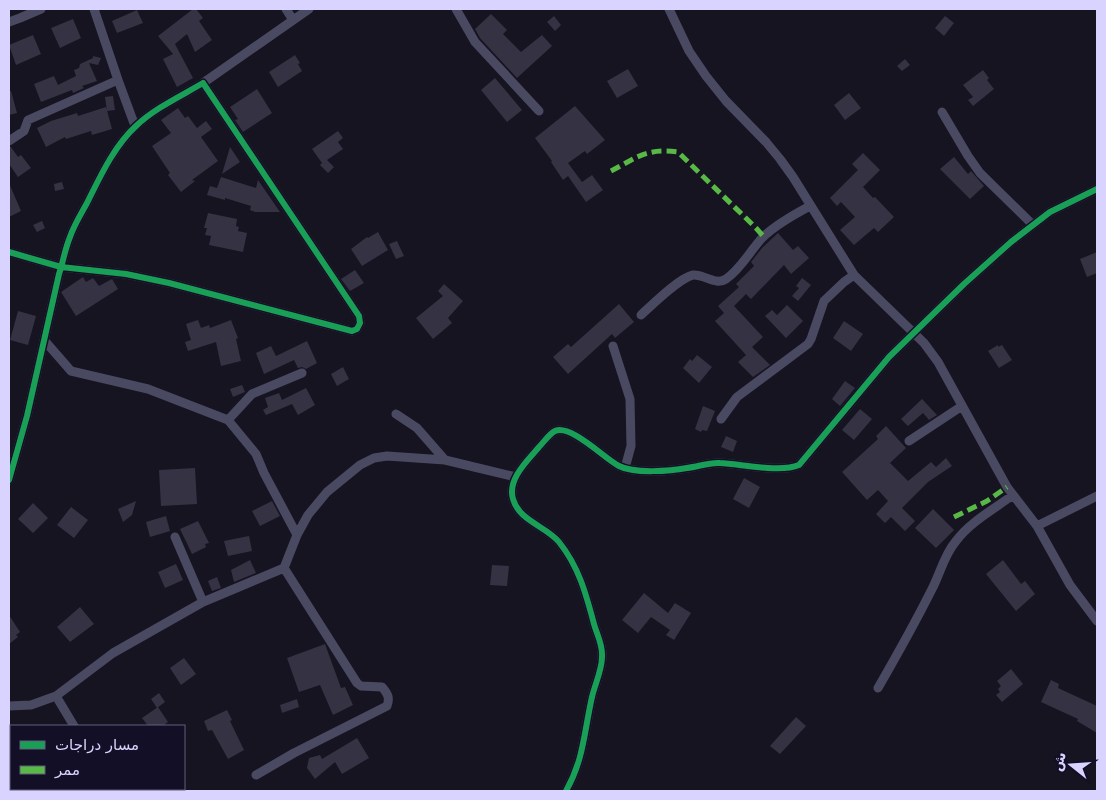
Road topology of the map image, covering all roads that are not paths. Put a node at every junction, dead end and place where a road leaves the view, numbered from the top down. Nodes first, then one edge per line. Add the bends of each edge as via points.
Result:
1 (41, 9) edge
2 (94, 9) edge
3 (286, 9) edge
4 (308, 9) edge
5 (456, 9) edge
6 (669, 9) edge
7 (293, 20) junction
8 (9, 22) edge
9 (118, 80) junction
10 (203, 83) junction
11 (539, 111) dead end
12 (942, 112) dead end
13 (135, 126) junction
14 (9, 141) edge
15 (1097, 189) edge
16 (810, 206) junction
17 (1033, 225) junction
18 (9, 252) edge
19 (61, 267) junction
20 (854, 276) junction
21 (641, 315) dead end
22 (914, 334) junction
23 (44, 340) junction
24 (613, 346) dead end
25 (302, 373) dead end
26 (962, 406) junction
27 (396, 414) dead end
28 (721, 418) dead end
29 (228, 420) junction
30 (909, 441) dead end
31 (445, 460) junction
32 (625, 468) junction
33 (516, 477) junction
34 (9, 480) edge
35 (1013, 495) junction
36 (1097, 496) edge
37 (1037, 526) junction
38 (297, 536) junction
39 (175, 537) dead end
40 (284, 568) junction
41 (203, 602) junction
42 (1097, 621) edge
43 (878, 688) dead end
44 (56, 696) junction
45 (9, 706) edge
46 (73, 725) edge
47 (256, 775) dead end
48 (566, 791) edge

1 - 8 street
2 - 9 street
3 - 7 street
4 - 7 street
5 - 11 street via 475,42
6 - 16 street via 689,51 706,76 780,159
7 - 10 street
9 - 13 street
9 - 14 street via 28,120 24,131
10 - 13 street
10 - 19 street via 359,316 357,329 352,331 126,274
12 - 17 street via 980,173
13 - 19 street via 98,180 70,237
15 - 17 street via 1050,212
16 - 20 street
16 - 21 street via 764,237 725,280 694,275 666,291
17 - 22 street via 964,284
18 - 19 street
19 - 23 street
20 - 22 street
20 - 28 street via 824,301 808,344 737,397
22 - 26 street via 938,362
22 - 32 street via 883,364 799,466 768,468 719,463 684,469
23 - 29 street via 71,371 148,389
23 - 34 street
24 - 32 street via 630,399 631,446
25 - 29 street via 252,394
26 - 30 street
26 - 35 street
27 - 31 street via 417,428
29 - 38 street via 256,454
31 - 33 street
31 - 38 street via 387,456 366,461 327,492 308,515
32 - 33 street via 562,430 550,435
33 - 48 street via 512,490 515,504 526,518 557,540 573,562 601,644 602,659 582,754
35 - 37 street
35 - 43 street via 967,529 948,552 933,588
36 - 37 street
37 - 42 street via 1070,585
38 - 40 street
39 - 41 street
40 - 41 street
40 - 47 street via 357,684 382,688 389,700 386,706
41 - 44 street via 113,653
44 - 45 street via 30,705
44 - 46 street

